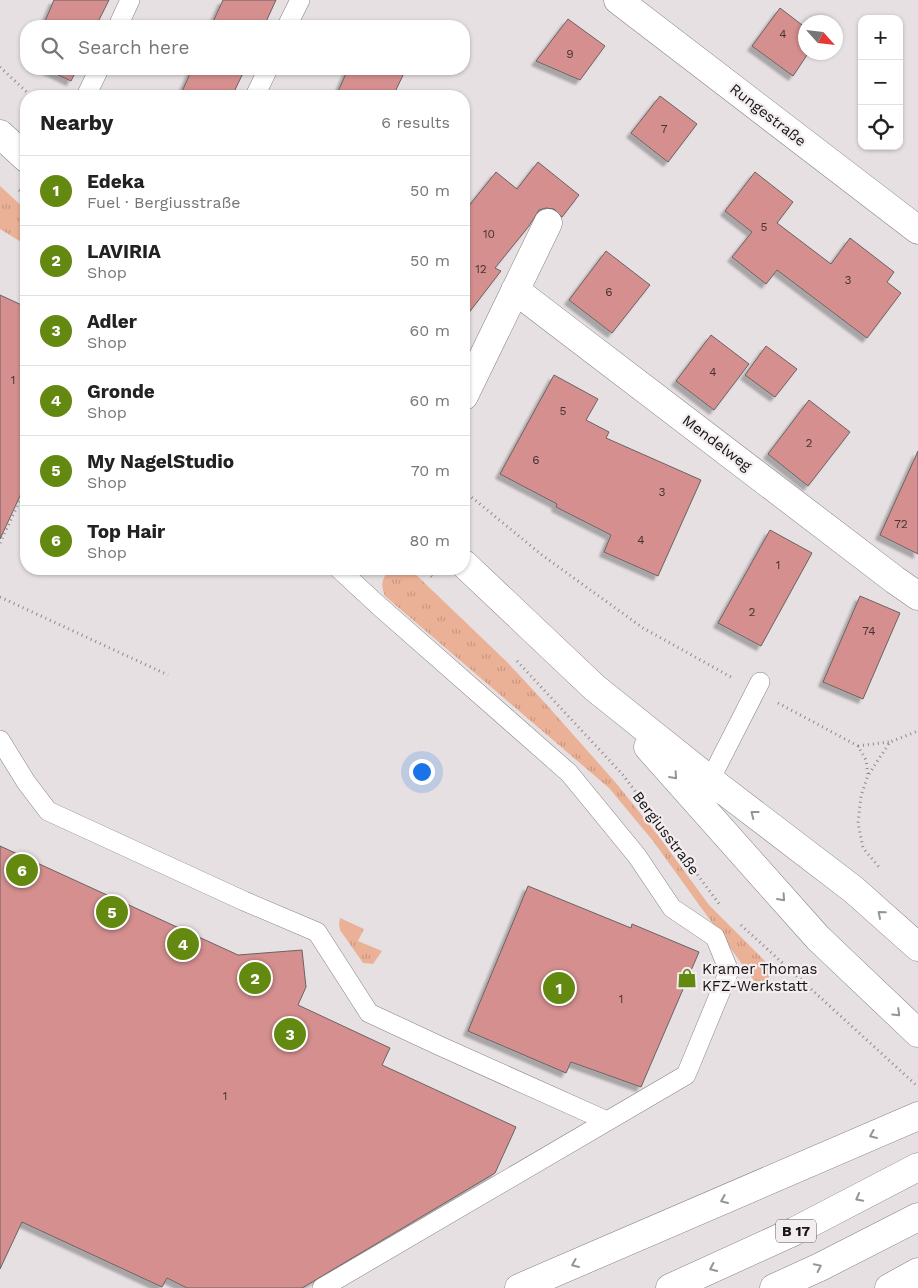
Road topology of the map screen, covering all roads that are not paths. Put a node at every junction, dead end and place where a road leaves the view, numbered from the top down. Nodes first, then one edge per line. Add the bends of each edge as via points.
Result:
1 (130, 0) edge
2 (300, 0) edge
3 (618, 0) edge
4 (121, 20) edge
5 (291, 20) edge
6 (96, 75) edge
7 (265, 75) edge
8 (89, 90) edge
9 (258, 90) edge
10 (0, 134) edge
11 (20, 152) edge
12 (548, 224) dead end
13 (918, 230) edge
14 (515, 290) junction
15 (470, 384) edge
16 (470, 570) edge
17 (352, 575) edge
18 (918, 596) edge
19 (758, 686) road end
20 (596, 688) junction
21 (0, 740) edge
22 (710, 780) junction
23 (918, 947) edge
24 (918, 1033) edge
25 (918, 1116) edge
26 (608, 1121) junction
27 (918, 1167) edge
28 (918, 1216) edge
29 (918, 1272) edge
30 (322, 1288) edge
31 (519, 1288) edge
32 (670, 1288) edge
33 (774, 1288) edge
34 (889, 1288) edge

1 - 4 lane
2 - 5 lane
3 - 13 main road, Rungestraße
6 - 8 lane
7 - 9 lane
10 - 11 main road
12 - 14 main road
14 - 15 main road
14 - 18 main road, Mendelweg
16 - 20 main road
17 - 26 lane via 386,612 569,773 636,856 672,908 715,936 729,970 686,1075
19 - 22 lane
20 - 22 main road
20 -> 24 main road via 818,938
21 - 26 lane via 48,811 317,932 369,1013
23 -> 22 main road via 854,890
25 -> 31 main road
26 - 30 lane
27 -> 32 main road, B 17 via 795,1231
33 -> 28 main road
29 - 34 main road

